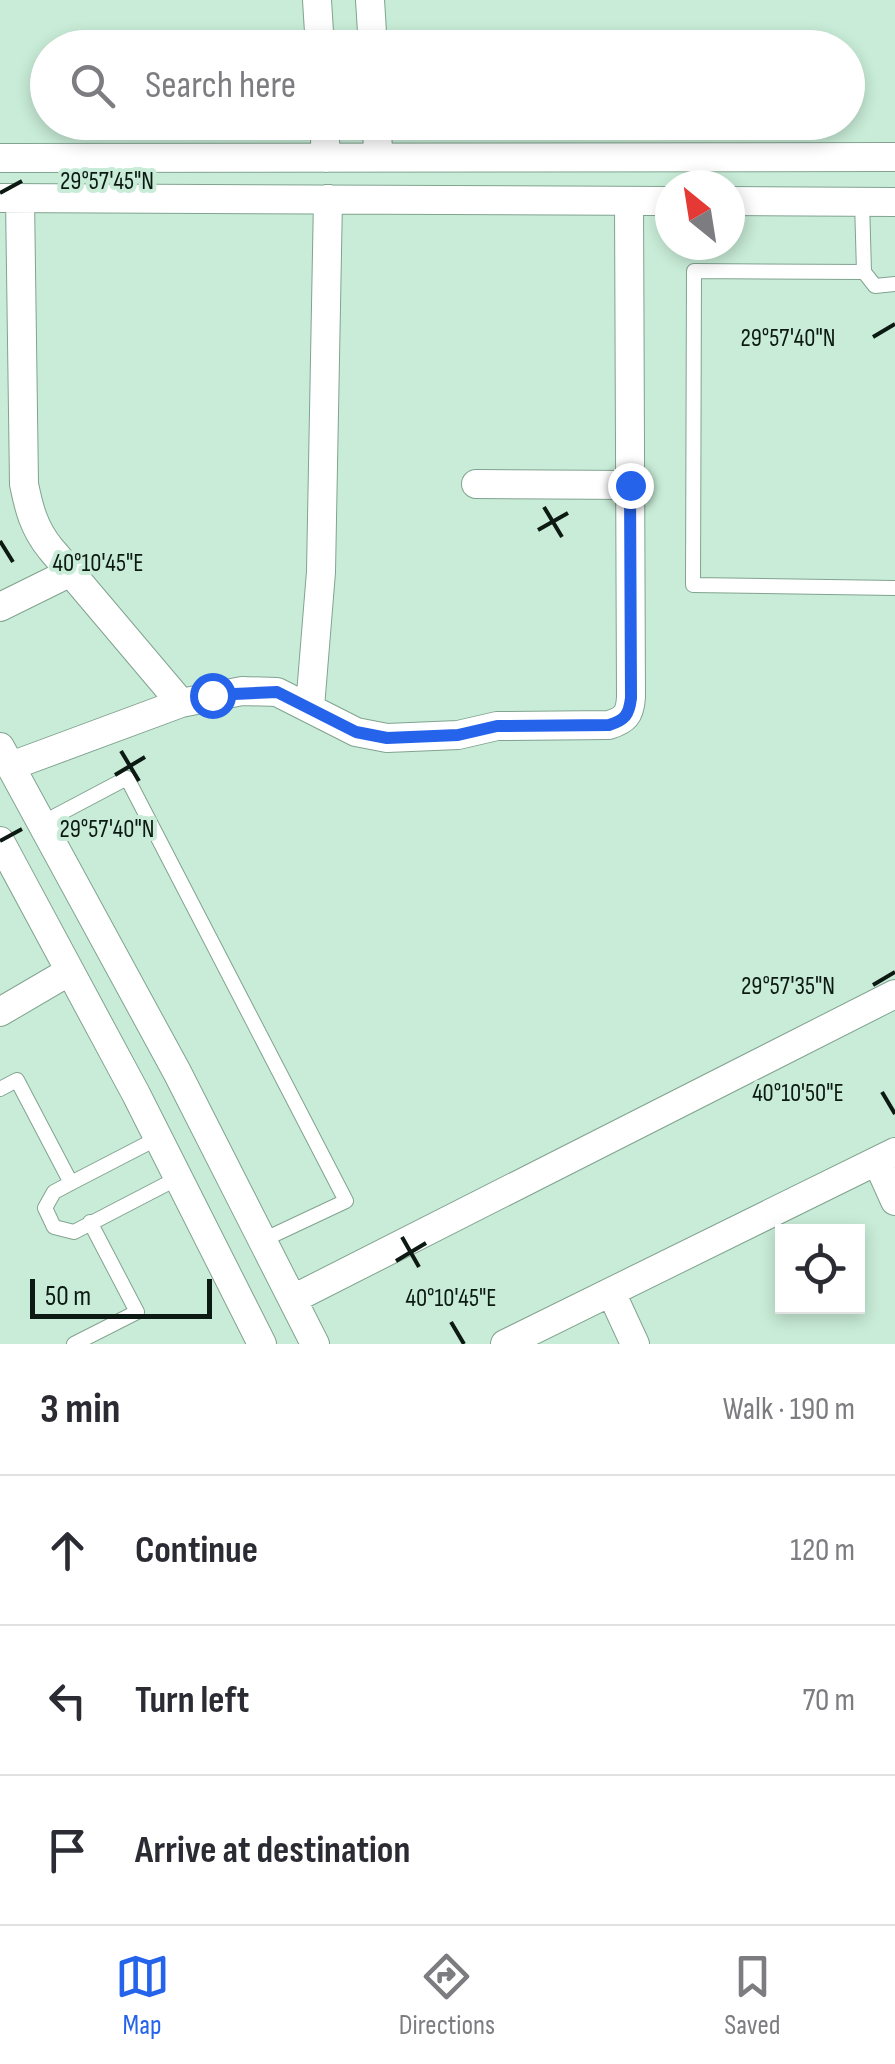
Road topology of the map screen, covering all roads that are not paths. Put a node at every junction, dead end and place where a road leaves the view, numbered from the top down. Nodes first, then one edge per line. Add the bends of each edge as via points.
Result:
1 (318, 0) edge
2 (370, 0) edge
3 (319, 30) edge
4 (371, 30) edge
5 (325, 140) edge
6 (377, 140) edge
7 (895, 157) edge
8 (0, 158) edge
9 (326, 158) junction
10 (378, 158) junction
11 (10, 198) edge
12 (328, 199) junction
13 (629, 200) junction
14 (655, 201) edge
15 (745, 201) edge
16 (862, 202) junction
17 (895, 202) edge
18 (864, 272) junction
19 (895, 284) edge
20 (476, 484) dead end
21 (630, 485) junction
22 (70, 572) junction
23 (895, 588) edge
24 (0, 608) edge
25 (181, 703) junction
26 (310, 707) junction
27 (5, 757) edge
28 (42, 823) junction
29 (0, 841) edge
30 (70, 971) junction
31 (895, 994) edge
32 (0, 1012) edge
33 (0, 1089) edge
34 (158, 1138) junction
35 (886, 1157) edge
36 (178, 1178) junction
37 (71, 1183) junction
38 (895, 1201) edge
39 (90, 1222) junction
40 (262, 1240) junction
41 (611, 1292) junction
42 (293, 1299) junction
43 (74, 1344) edge
44 (262, 1344) edge
45 (315, 1344) edge
46 (505, 1344) edge
47 (635, 1344) edge

1 - 3 street
2 - 4 street
5 - 9 street
6 - 10 street
7 - 10 street
8 - 9 street
9 - 10 street
11 - 12 street
11 - 22 street via 24,484 37,532
12 - 13 street
12 - 26 street via 322,572
13 - 14 street
13 - 21 street
15 - 16 street
16 - 17 street
16 - 18 lane
18 - 19 lane via 876,286
18 - 23 lane via 694,271 692,586
20 - 21 street
21 - 26 street via 631,698 622,721 387,738 330,722
22 - 24 street
22 - 25 street
25 - 26 street via 277,692
25 - 27 street
27 - 28 street
28 - 40 street
28 - 40 lane via 127,778 346,1202
29 - 30 street
30 - 32 street
30 - 34 street
31 - 42 street
33 - 37 lane via 17,1080
34 - 36 street
34 - 37 lane
35 - 38 street
35 - 41 street
36 - 39 lane
36 - 44 street
37 - 39 lane via 54,1192 45,1208 54,1227 74,1232
39 - 43 lane via 137,1312
40 - 42 street
41 - 46 street
41 - 47 street
42 - 45 street

